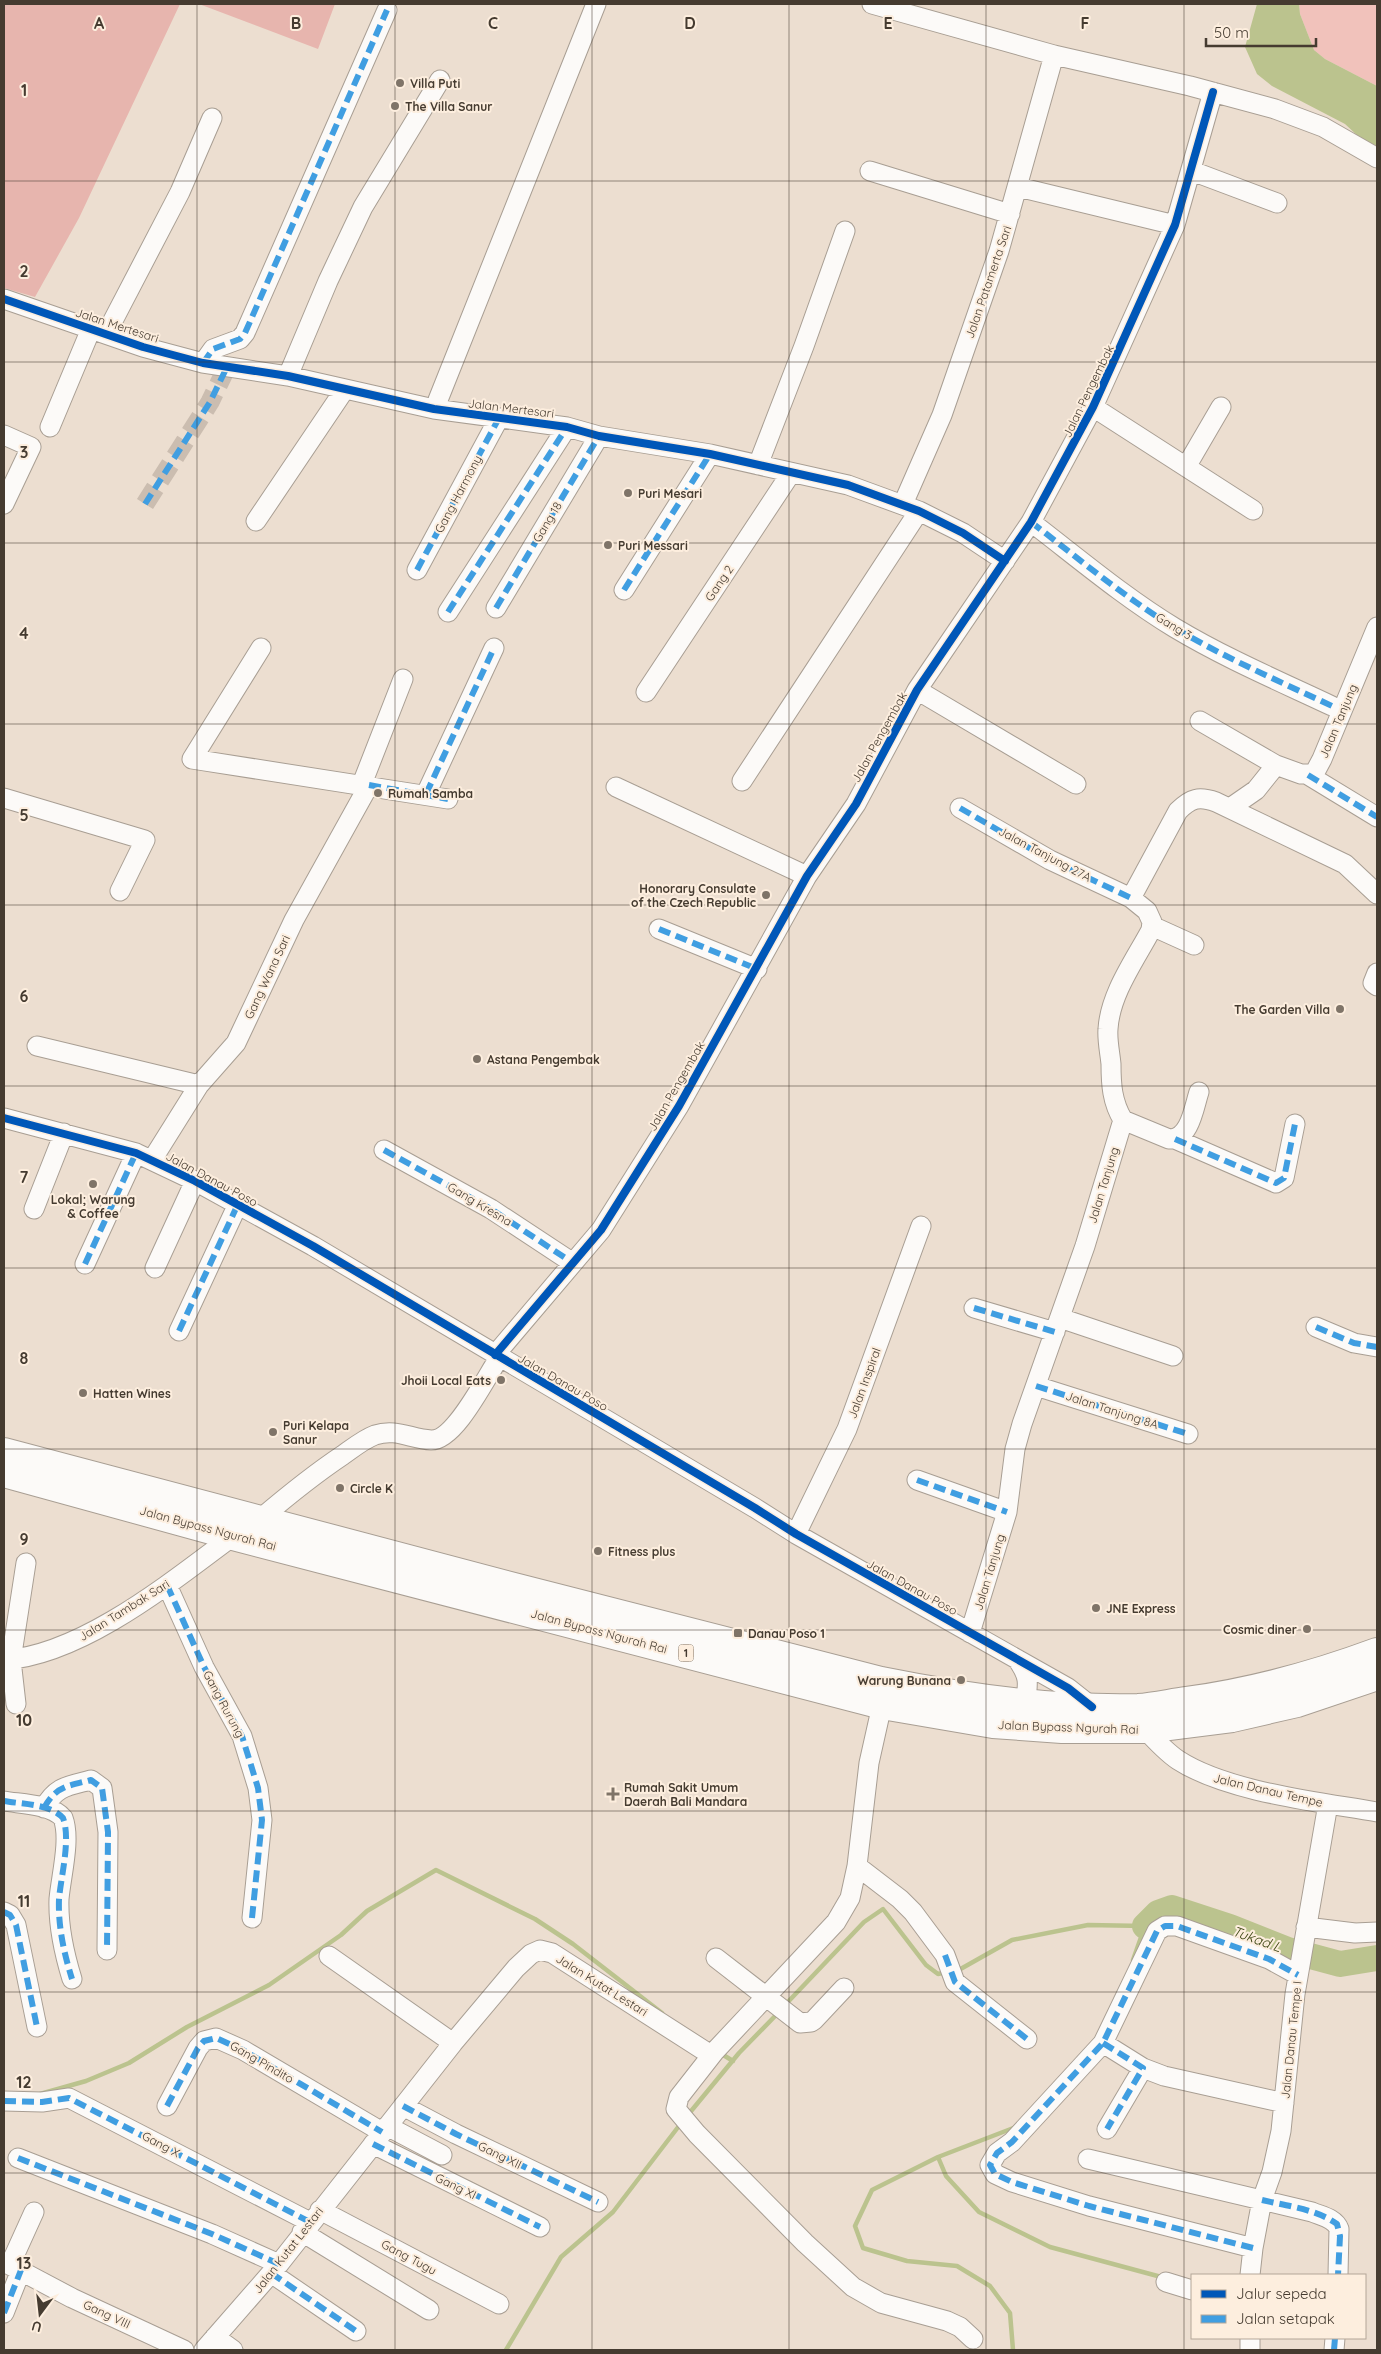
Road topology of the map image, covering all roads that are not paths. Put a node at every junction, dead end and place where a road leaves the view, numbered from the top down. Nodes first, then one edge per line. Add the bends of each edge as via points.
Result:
1 (596, 4) edge
2 (872, 4) edge
3 (386, 10) dead end
4 (1054, 55) junction
5 (440, 80) dead end
6 (1213, 92) junction
7 (212, 118) dead end
8 (1377, 158) edge
9 (870, 171) dead end
10 (1192, 171) junction
11 (1018, 187) junction
12 (1277, 203) dead end
13 (1010, 214) junction
14 (1175, 225) junction
15 (845, 231) dead end
16 (4, 299) edge
17 (98, 332) junction
18 (203, 363) junction
19 (288, 376) junction
20 (345, 389) junction
21 (445, 406) junction
22 (1093, 407) junction
23 (1221, 407) dead end
24 (499, 418) junction
25 (50, 427) dead end
26 (567, 427) junction
27 (4, 435) edge
28 (599, 436) junction
29 (710, 454) junction
30 (758, 464) junction
31 (1186, 467) junction
32 (791, 473) junction
33 (4, 504) edge
34 (911, 508) junction
35 (1254, 510) dead end
36 (256, 521) dead end
37 (1031, 522) junction
38 (1005, 561) junction
39 (417, 570) dead end
40 (624, 590) dead end
41 (496, 608) dead end
42 (448, 612) dead end
43 (1377, 627) edge
44 (261, 648) dead end
45 (494, 648) dead end
46 (403, 679) dead end
47 (917, 690) junction
48 (646, 692) dead end
49 (1332, 706) dead end
50 (1200, 721) dead end
51 (1276, 765) junction
52 (1308, 775) junction
53 (742, 781) dead end
54 (1076, 784) dead end
55 (366, 785) junction
56 (616, 787) dead end
57 (426, 794) junction
58 (4, 798) edge
59 (448, 799) dead end
60 (960, 808) dead end
61 (1230, 808) junction
62 (1377, 818) edge
63 (807, 876) junction
64 (120, 891) dead end
65 (1377, 894) edge
66 (1131, 898) junction
67 (1152, 926) junction
68 (659, 929) dead end
69 (1194, 945) dead end
70 (757, 969) junction
71 (1377, 973) edge
72 (1377, 986) edge
73 (38, 1046) dead end
74 (199, 1085) junction
75 (1199, 1092) dead end
76 (4, 1118) edge
77 (1123, 1120) junction
78 (1295, 1124) dead end
79 (64, 1133) junction
80 (1175, 1139) junction
81 (384, 1150) dead end
82 (144, 1157) junction
83 (195, 1181) junction
84 (238, 1204) junction
85 (34, 1209) dead end
86 (921, 1226) dead end
87 (85, 1264) dead end
88 (573, 1264) junction
89 (155, 1268) dead end
90 (974, 1308) dead end
91 (1057, 1326) junction
92 (1316, 1327) dead end
93 (180, 1331) dead end
94 (1377, 1347) edge
95 (497, 1356) junction
96 (1173, 1356) dead end
97 (1036, 1386) junction
98 (1188, 1434) dead end
99 (4, 1452) edge
100 (4, 1473) edge
101 (916, 1480) dead end
102 (1007, 1512) junction
103 (259, 1520) junction
104 (796, 1534) junction
105 (233, 1536) junction
106 (26, 1564) dead end
107 (399, 1568) junction
108 (166, 1585) junction
109 (970, 1633) junction
110 (1377, 1652) edge
111 (1016, 1659) junction
112 (7, 1660) edge
113 (1377, 1676) edge
114 (1025, 1703) junction
115 (16, 1704) dead end
116 (882, 1705) junction
117 (1092, 1707) junction
118 (1145, 1729) junction
119 (4, 1801) edge
120 (1328, 1804) junction
121 (44, 1808) junction
122 (1377, 1812) edge
123 (857, 1866) junction
124 (4, 1912) edge
125 (252, 1918) dead end
126 (1377, 1932) edge
127 (1305, 1935) junction
128 (107, 1950) dead end
129 (329, 1956) dead end
130 (716, 1958) dead end
131 (1298, 1973) junction
132 (72, 1979) dead end
133 (844, 1988) dead end
134 (769, 1998) junction
135 (37, 2027) dead end
136 (1028, 2039) dead end
137 (453, 2043) junction
138 (1103, 2043) junction
139 (716, 2050) junction
140 (1143, 2068) junction
141 (4, 2102) edge
142 (1284, 2103) junction
143 (167, 2106) dead end
144 (403, 2106) junction
145 (1107, 2129) dead end
146 (381, 2134) junction
147 (456, 2134) junction
148 (442, 2155) junction
149 (18, 2158) dead end
150 (1088, 2159) dead end
151 (432, 2174) junction
152 (1262, 2200) junction
153 (598, 2202) dead end
154 (34, 2212) dead end
155 (311, 2221) junction
156 (540, 2227) dead end
157 (1252, 2248) junction
158 (12, 2266) edge
159 (275, 2268) junction
160 (1250, 2274) edge
161 (1338, 2274) edge
162 (1166, 2282) dead end
163 (1191, 2290) edge
164 (499, 2304) dead end
165 (429, 2310) dead end
166 (4, 2313) edge
167 (356, 2330) dead end
168 (973, 2340) dead end
169 (210, 2344) edge
170 (184, 2350) edge
171 (232, 2350) edge

1 - 21 street
2 - 4 street
3 - 18 street via 245,333 240,339 213,350
4 - 6 street
4 - 11 street, Jalan Patamerta Sari
5 - 19 street via 363,207
6 - 8 street via 1323,126
6 - 10 street, Jalan Pengembak
7 - 17 street via 180,192
9 - 13 street
10 - 12 street
10 - 14 street, Jalan Pengembak
11 - 13 street, Jalan Patamerta Sari
11 - 14 street
13 - 34 street, Jalan Patamerta Sari
14 - 22 street, Jalan Pengembak
15 - 30 street
16 - 17 street, Jalan Mertesari
17 - 18 street, Jalan Mertesari
17 - 25 street
18 - 19 street, Jalan Mertesari
19 - 20 street, Jalan Mertesari
20 - 21 street, Jalan Mertesari via 395,400 427,397
20 - 36 street
21 - 24 street, Jalan Mertesari
22 - 31 street
22 - 37 street, Jalan Pengembak
23 - 31 street
24 - 26 street, Jalan Mertesari
24 - 39 street, Gang Harmony
26 - 28 street, Jalan Mertesari
26 - 42 street
27 - 33 street via 32,447
28 - 29 street, Jalan Mertesari
28 - 41 street, Gang 18
29 - 30 street, Jalan Mertesari
29 - 40 street
30 - 32 street, Jalan Mertesari
31 - 35 street
32 - 34 street, Jalan Mertesari via 848,485
32 - 48 street, Gang 2
34 - 38 street, Jalan Mertesari via 963,533
34 - 53 street, Jalan Patamerta Sari
37 - 38 street, Jalan Pengembak
37 - 49 street, Gang 3 via 1123,593 1175,628
38 - 47 street, Jalan Pengembak
43 - 52 street, Jalan Tanjung via 1318,767 1314,774
44 - 55 street via 192,759
45 - 57 street
46 - 55 street, Gang Wana Sari
47 - 54 street
47 - 63 street, Jalan Pengembak via 856,804
50 - 51 street
51 - 52 street
51 - 61 street via 1256,790
52 - 62 street
55 - 57 street
55 - 74 street, Gang Wana Sari via 294,920 241,1034
56 - 63 street
57 - 59 street
58 - 64 street via 145,840
60 - 66 street, Jalan Tanjung 27A via 1050,860
61 - 65 street via 1345,864
61 - 66 street via 1206,798 1188,801 1178,811
63 - 70 street, Jalan Pengembak
66 - 67 street via 1147,911
67 - 69 street
67 - 77 street via 1123,980 1107,1031 1112,1093
68 - 70 street
70 - 88 street, Jalan Pengembak via 679,1106 601,1230
71 - 72 street via 1373,983
73 - 74 street
74 - 82 street, Gang Wana Sari
75 - 80 street via 1185,1133
76 - 79 street, Jalan Danau Poso
77 - 80 street
77 - 91 street, Jalan Tanjung
78 - 80 street via 1284,1178 1276,1183
79 - 82 street, Jalan Danau Poso
79 - 85 street
81 - 88 street, Gang Kresna via 491,1209
82 - 83 street, Jalan Danau Poso
82 - 87 street, Gang Wana Sari
83 - 84 street, Jalan Danau Poso
83 - 89 street
84 - 93 street
84 - 95 street, Jalan Danau Poso
86 - 104 street, Jalan Inspiral via 847,1429
88 - 95 street, Jalan Pengembak
90 - 91 street
91 - 96 street
91 - 97 street, Jalan Tanjung
92 - 94 street via 1354,1343
95 - 103 street, Jalan Pengembak via 455,1426 440,1439 389,1432 375,1435 311,1476
95 - 104 street, Jalan Danau Poso
97 - 98 street, Jalan Tanjung 8A
97 - 102 street, Jalan Tanjung via 1015,1449
99 - 103 highway, Jalan Bypass Ngurah Rai / 1
100 - 105 highway, Jalan Bypass Ngurah Rai / 1
101 - 102 street
102 - 109 street, Jalan Tanjung
103 - 107 highway, Jalan Bypass Ngurah Rai / 1
104 - 109 street, Jalan Danau Poso
105 - 107 highway, Jalan Bypass Ngurah Rai / 1
105 - 108 street, Jalan Tambak Sari
106 - 112 street
107 - 114 highway, Jalan Bypass Ngurah Rai / 1 via 881,1681
107 - 116 highway, Jalan Bypass Ngurah Rai / 1
108 - 112 street, Jalan Tambak Sari via 81,1639 36,1655
108 - 125 street, Gang Rurung via 204,1668 242,1736 258,1788 262,1820
109 - 111 street, Jalan Danau Poso
110 - 117 highway, Jalan Bypass Ngurah Rai / 1 via 1292,1681 1220,1696 1140,1708
111 - 114 street via 1026,1672
111 - 117 street, Jalan Danau Poso via 1068,1688
112 - 115 street
113 - 118 highway, Jalan Bypass Ngurah Rai / 1 via 1297,1703 1232,1718
114 - 117 highway, Jalan Bypass Ngurah Rai / 1
116 - 118 highway, Jalan Bypass Ngurah Rai / 1 via 993,1724 1062,1729
116 - 123 street via 869,1763
118 - 120 street, Jalan Danau Tempe via 1178,1760 1206,1775 1261,1791
119 - 121 street
120 - 122 street, Jalan Danau Tempe
120 - 127 street, Jalan Danau Tempe I
121 - 128 street via 60,1788 90,1780 102,1788 108,1832
121 - 132 street via 60,1814 65,1823 60,1925
123 - 134 street via 850,1898 836,1922
123 - 136 street via 900,1898 930,1933 945,1954 955,1982
124 - 135 street via 13,1918 16,1925
126 - 127 street
127 - 131 street, Jalan Danau Tempe I
129 - 137 street
130 - 134 street
131 - 138 street via 1269,1959 1177,1926 1165,1926 1157,1931 1150,1943
131 - 142 street, Jalan Danau Tempe I
133 - 134 street via 811,2022 800,2023
134 - 139 street
137 - 139 street, Jalan Kutat Lestari via 516,1968 540,1950 552,1953
137 - 144 street, Jalan Kutat Lestari
138 - 140 street
138 - 157 street via 1012,2142 993,2158 992,2171 1007,2180 1080,2203
139 - 168 street via 678,2098 676,2109 697,2134 853,2287 881,2303 960,2327
140 - 142 street via 1198,2085
140 - 145 street
141 - 155 street, Gang X via 69,2098
142 - 152 street, Jalan Danau Tempe I via 1272,2172
143 - 146 street, Gang Pindito via 198,2048 204,2041 216,2038 243,2050
144 - 146 street, Jalan Kutat Lestari
144 - 147 street, Gang XII
146 - 148 street
146 - 151 street, Gang XI
146 - 155 street, Jalan Kutat Lestari
147 - 148 street
147 - 153 street, Gang XII
148 - 151 street
149 - 159 street via 212,2234
150 - 152 street
151 - 156 street, Gang XI
152 - 157 street, Jalan Danau Tempe I
152 - 161 street via 1312,2212 1337,2224 1340,2236
154 - 158 street
155 - 159 street, Jalan Kutat Lestari
155 - 164 street, Gang Tugu
155 - 165 street
157 - 160 street, Jalan Danau Tempe I
158 - 166 street
158 - 170 street, Gang VIII
159 - 167 street
159 - 169 street, Jalan Kutat Lestari
162 - 163 street
169 - 171 street

